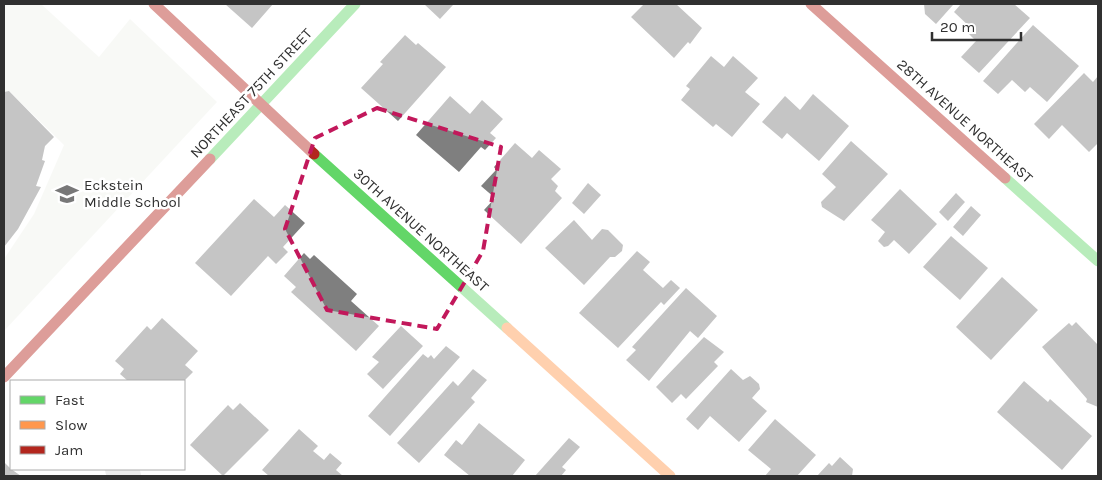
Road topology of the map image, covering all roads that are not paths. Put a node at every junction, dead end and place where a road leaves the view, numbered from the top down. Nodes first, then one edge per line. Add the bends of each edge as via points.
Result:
1 (154, 4) edge
2 (355, 4) edge
3 (811, 4) edge
4 (261, 104) junction
5 (1098, 261) edge
6 (10, 376) edge
7 (670, 476) edge

1 - 4 street, 30TH AVENUE NORTHEAST
2 - 4 street, NORTHEAST 75TH STREET
3 - 5 street, 28TH AVENUE NORTHEAST
4 - 6 street, NORTHEAST 75TH STREET
4 - 7 street, 30TH AVENUE NORTHEAST

